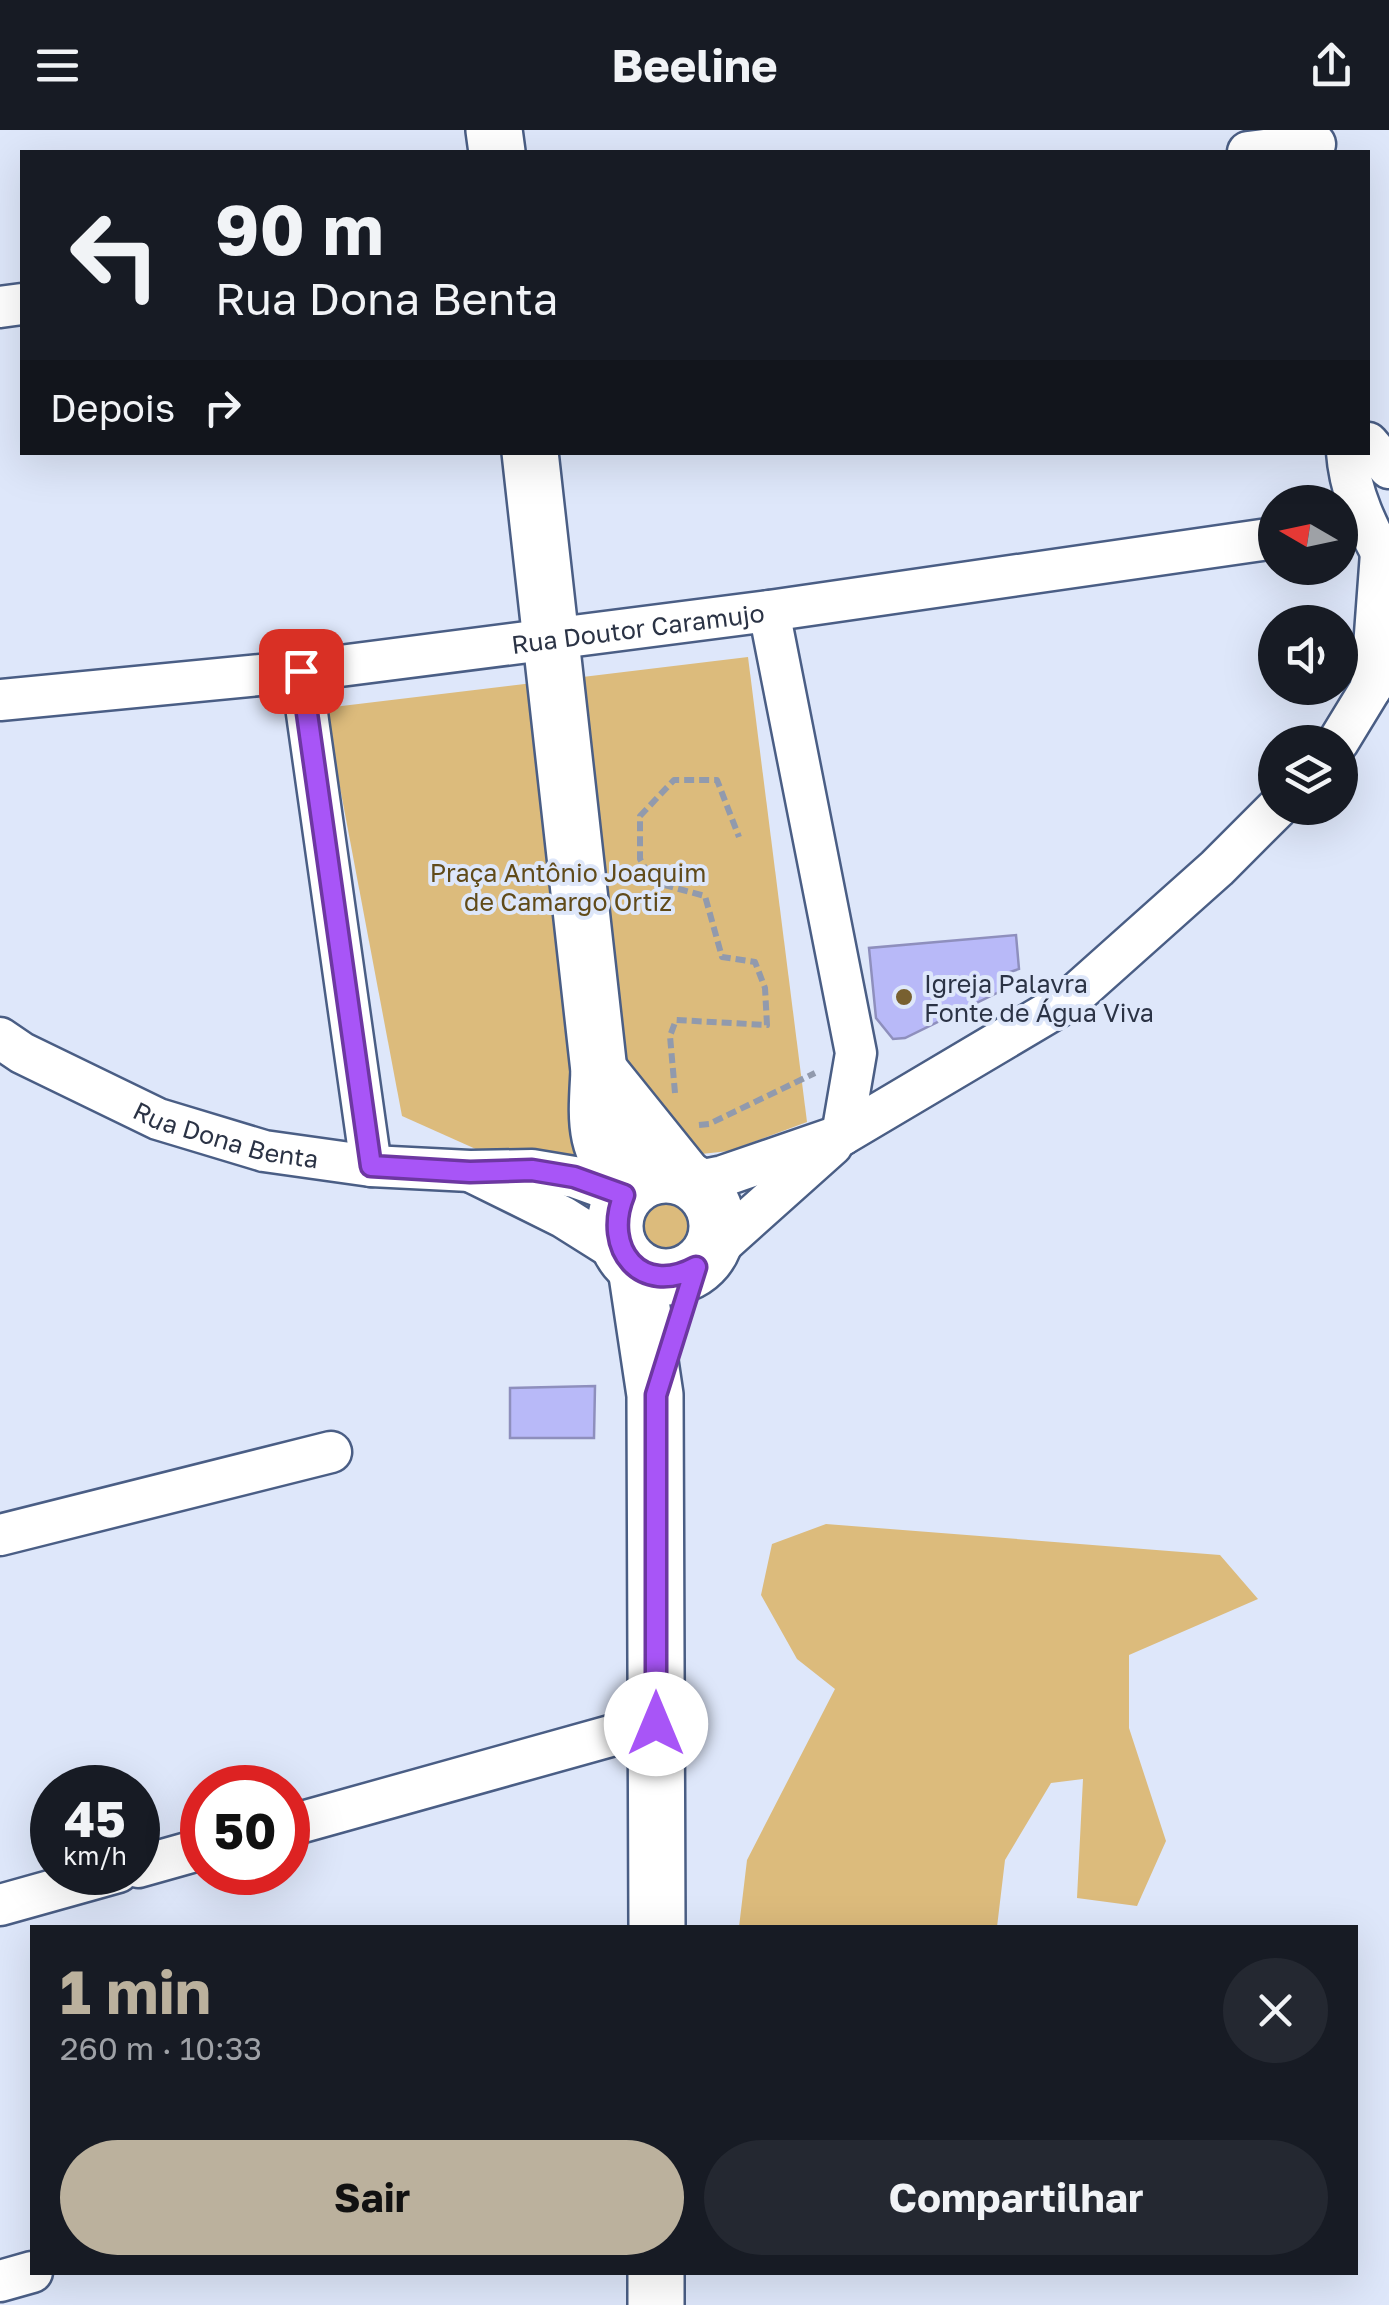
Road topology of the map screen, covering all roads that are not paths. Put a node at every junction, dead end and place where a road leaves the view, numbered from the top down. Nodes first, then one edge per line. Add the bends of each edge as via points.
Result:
1 (1315, 142) edge
2 (1261, 150) edge
3 (1373, 454) edge
4 (530, 455) edge
5 (1258, 540) edge
6 (1368, 542) edge
7 (769, 611) junction
8 (549, 638) junction
9 (301, 671) junction
10 (1380, 672) edge
11 (0, 700) edge
12 (1348, 725) edge
13 (1260, 825) edge
14 (0, 1038) edge
15 (599, 1071) junction
16 (842, 1135) junction
17 (371, 1166) junction
18 (470, 1172) junction
19 (689, 1180) junction
20 (626, 1193) junction
21 (702, 1261) junction
22 (631, 1262) junction
23 (656, 1395) junction
24 (332, 1452) dead end
25 (0, 1535) edge
26 (656, 1724) junction
27 (310, 1820) edge
28 (36, 1895) edge
29 (0, 1905) edge
30 (658, 1925) edge
31 (30, 2273) edge
32 (656, 2275) edge
33 (0, 2281) edge
34 (656, 2305) edge

1 - 2 street
3 - 6 street via 1348,469
4 - 8 main road
5 - 7 street, Rua Doutor Caramujo
6 - 10 street
7 - 8 street, Rua Doutor Caramujo
7 - 16 street via 856,1053
8 - 9 street, Rua Doutor Caramujo
8 - 15 main road
9 - 11 street, Rua Doutor Caramujo
9 - 17 street
10 - 12 street
13 - 16 street via 1068,1001
14 - 17 street, Rua Dona Benta via 158,1119 264,1151
15 - 19 main road
15 - 20 main road via 596,1126
16 - 19 street via 723,1176
16 - 21 street
17 - 18 street, Rua Dona Benta
18 - 20 street, Rua Dona Benta via 532,1170
18 - 22 street, Rua Dona Benta via 563,1217
19 - 20 main road via 665,1174
19 - 21 main road via 716,1216 716,1237
20 - 22 main road via 616,1237
21 - 22 main road, Rua Dona Benta via 666,1277
21 - 23 main road
22 - 23 main road
23 - 26 main road
24 - 25 street
26 - 27 street
26 - 30 main road
28 - 29 street
31 - 33 street
32 - 34 main road

